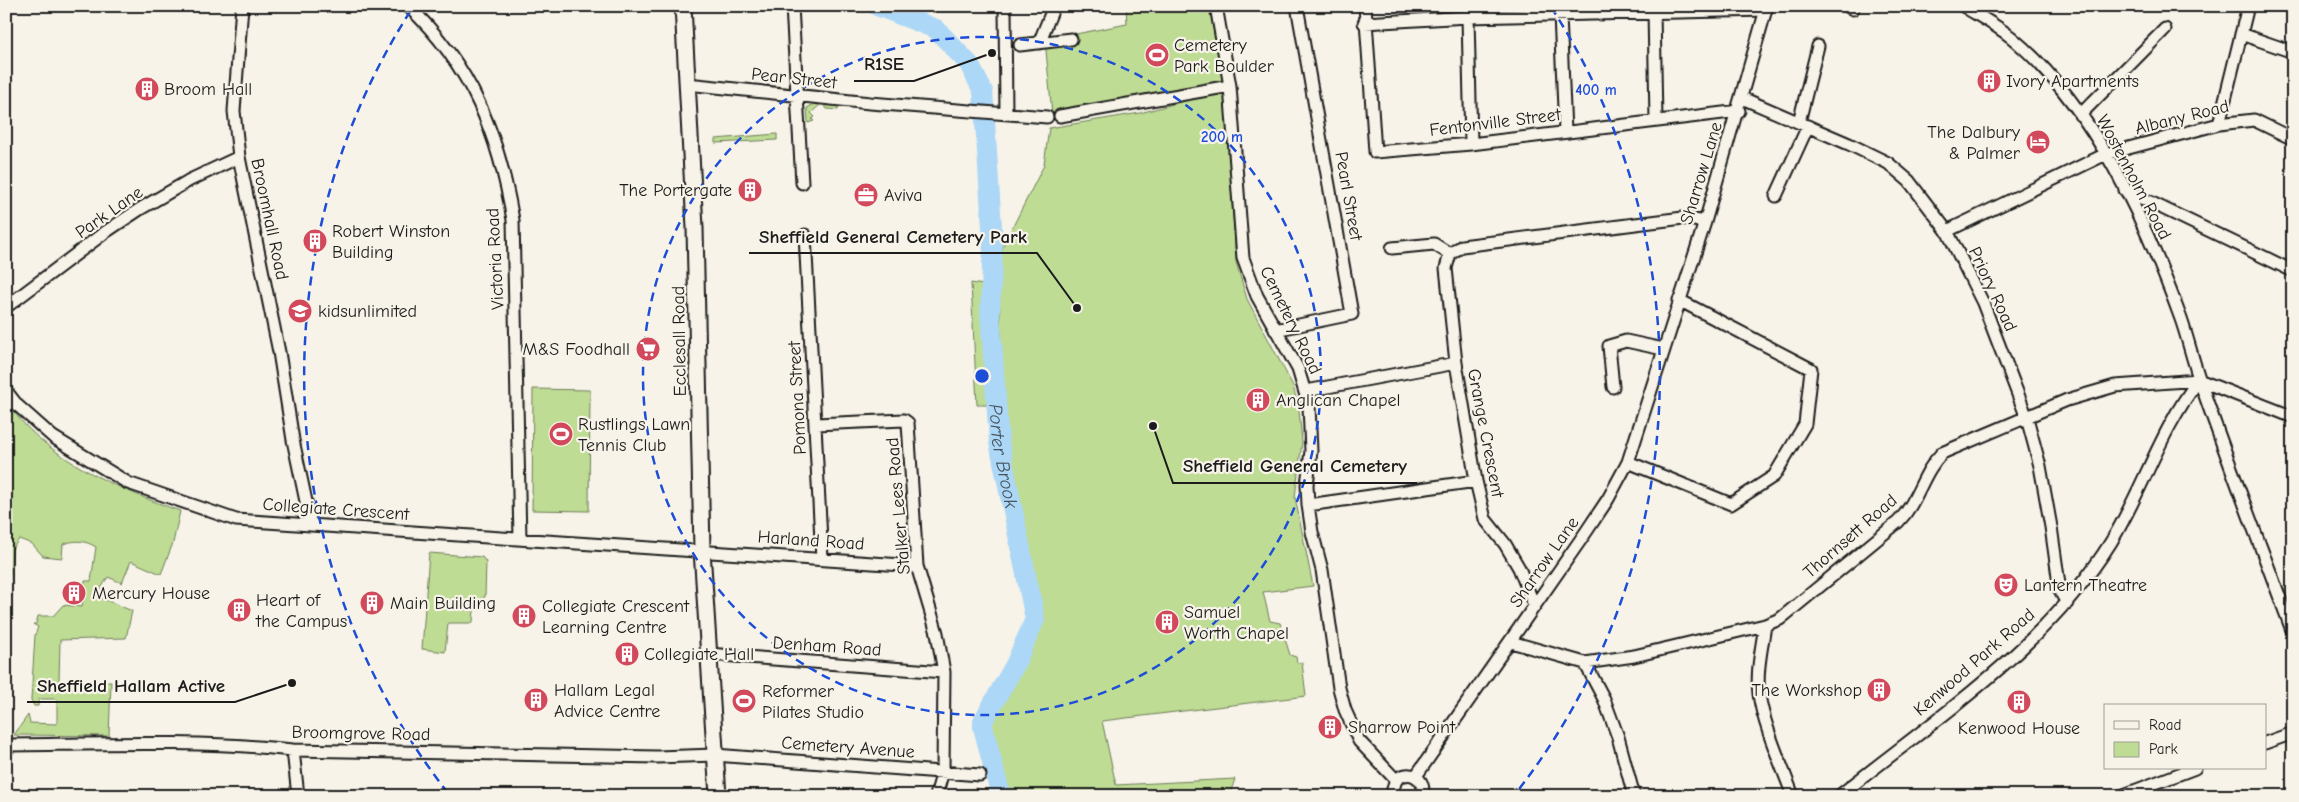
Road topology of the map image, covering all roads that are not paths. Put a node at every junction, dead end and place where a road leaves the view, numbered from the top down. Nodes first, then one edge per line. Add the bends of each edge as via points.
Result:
1 (242, 6) edge
2 (408, 6) edge
3 (683, 6) edge
4 (792, 6) edge
5 (1005, 6) edge
6 (1054, 6) edge
7 (1216, 6) edge
8 (1297, 6) edge
9 (1365, 6) edge
10 (1963, 6) edge
11 (2248, 6) edge
12 (1767, 8) edge
13 (1654, 11) junction
14 (1560, 15) junction
15 (1468, 17) junction
16 (1364, 22) junction
17 (2165, 29) dead end
18 (2241, 34) junction
19 (1071, 39) dead end
20 (1039, 43) junction
21 (1020, 45) dead end
22 (1818, 46) dead end
23 (2293, 52) edge
24 (687, 84) junction
25 (1230, 86) junction
26 (797, 96) junction
27 (1742, 98) junction
28 (1739, 111) junction
29 (1006, 114) junction
30 (2080, 115) junction
31 (1060, 116) dead end
32 (1047, 117) dead end
33 (1656, 120) junction
34 (1804, 124) junction
35 (2219, 124) junction
36 (1564, 132) junction
37 (2293, 139) edge
38 (1471, 144) junction
39 (2106, 154) junction
40 (239, 157) junction
41 (802, 183) dead end
42 (2125, 190) junction
43 (1776, 196) dead end
44 (1705, 222) junction
45 (1947, 231) junction
46 (805, 235) dead end
47 (1392, 248) dead end
48 (1450, 254) junction
49 (2293, 270) edge
50 (1679, 300) junction
51 (6, 307) edge
52 (1275, 330) junction
53 (1663, 349) junction
54 (1456, 363) junction
55 (2199, 380) junction
56 (1613, 387) dead end
57 (6, 391) edge
58 (1306, 391) junction
59 (2293, 417) edge
60 (2027, 418) junction
61 (816, 424) junction
62 (1628, 462) junction
63 (1476, 481) junction
64 (1308, 505) junction
65 (310, 525) junction
66 (520, 539) junction
67 (702, 550) junction
68 (822, 559) junction
69 (917, 566) junction
70 (2068, 603) junction
71 (1534, 605) junction
72 (1765, 625) junction
73 (2293, 633) edge
74 (1510, 642) junction
75 (708, 654) junction
76 (1585, 663) junction
77 (944, 672) junction
78 (2293, 733) edge
79 (2266, 743) edge
80 (6, 745) edge
81 (293, 750) junction
82 (714, 756) junction
83 (2190, 770) edge
84 (943, 771) junction
85 (980, 775) dead end
86 (1416, 776) junction
87 (1396, 780) junction
88 (298, 796) edge
89 (718, 796) edge
90 (936, 796) edge
91 (1394, 796) edge
92 (1422, 796) edge
93 (1634, 796) edge
94 (1794, 796) edge
95 (1839, 796) edge
96 (2121, 796) edge

1 - 40 street, Broomhall Road via 234,111
2 - 66 street, Victoria Road via 445,46 466,77 497,145 506,179 514,229
3 - 24 main road, Ecclesall Road
4 - 26 street
5 - 29 street
6 - 20 street
7 - 25 street, Cemetery Road
8 - 52 street, Pearl Street via 1352,314
9 - 16 street
10 - 30 street, Wostenholm Road via 2012,37 2043,67
11 - 18 street
12 - 13 street
12 - 27 street, Sharrow Lane
13 - 14 street
13 - 33 street
14 - 15 street
14 - 36 street
15 - 16 street
15 - 38 street
16 - 38 street, Fentonville Street via 1375,152
17 - 30 street
18 - 23 street
18 - 35 street
19 - 20 street
20 - 21 street
22 - 34 street
24 - 26 street, Pear Street
24 - 67 main road, Ecclesall Road via 697,274
25 - 31 street
25 - 52 street, Cemetery Road via 1243,258 1257,296
26 - 29 street, Pear Street
26 - 41 street
27 - 28 street, Sharrow Lane
27 - 34 street, Priory Road
28 - 33 street, Fentonville Street
28 - 44 street, Sharrow Lane
29 - 32 street, Pear Street
30 - 39 street, Wostenholm Road
33 - 36 street, Fentonville Street
34 - 43 street
34 - 45 street, Priory Road via 1899,172
35 - 37 street, Albany Road via 2254,120
35 - 39 street, Albany Road
36 - 38 street, Fentonville Street
39 - 42 street, Wostenholm Road
39 - 45 street, Albany Road
40 - 51 street, Park Lane via 140,209
40 - 65 street, Broomhall Road
42 - 49 street
42 - 55 street, Wostenholm Road via 2161,267 2182,321
44 - 48 street via 1683,218 1462,246
44 - 50 street, Sharrow Lane
45 - 60 street, Priory Road via 1983,303
46 - 61 street, Pomona Street
47 - 48 street via 1434,244
48 - 54 street, Grange Crescent via 1446,268
50 - 53 street, Sharrow Lane
50 - 62 street via 1811,369 1805,424 1774,476 1731,504
52 - 58 street, Cemetery Road via 1298,369
53 - 56 street via 1626,341 1609,346
53 - 62 street, Sharrow Lane
54 - 58 street
54 - 63 street, Grange Crescent
55 - 59 street
55 - 60 street, Thornsett Road via 2115,386 2067,400
55 - 70 street, Kenwood Park Road via 2181,402 2111,542
55 - 73 street, Wostenholm Road
57 - 65 street, Collegiate Crescent via 53,437 128,483 236,520
58 - 64 street, Cemetery Road via 1311,422
60 - 70 street, Priory Road via 2050,518 2060,591
60 - 72 street, Thornsett Road via 1942,453 1931,464 1916,498 1898,522 1792,611
61 - 68 street, Pomona Street
61 - 69 street, Stalker Lees Road via 907,421
62 - 71 street, Sharrow Lane via 1608,499
63 - 64 street
63 - 71 street, Grange Crescent via 1485,518 1519,568
64 - 87 street, Cemetery Road via 1345,710 1359,741
65 - 66 street, Collegiate Crescent
66 - 67 street, Collegiate Crescent
67 - 68 street, Harland Road
67 - 75 main road, Ecclesall Road
68 - 69 street, Harland Road
69 - 77 street, Stalker Lees Road via 937,633
70 - 95 street, Kenwood Park Road via 1983,682
71 - 74 street, Sharrow Lane
72 - 76 street, Thornsett Road via 1634,656
72 - 94 street via 1759,695
74 - 76 street
74 - 86 street, Sharrow Lane
75 - 77 street, Denham Road
75 - 82 main road, Ecclesall Road
76 - 93 street via 1604,699
77 - 84 street, Stalker Lees Road
78 - 79 street
80 - 81 street, Broomgrove Road via 210,745
81 - 82 street, Broomgrove Road
81 - 88 street
82 - 84 street, Cemetery Avenue
82 - 89 main road, Ecclesall Road
83 - 96 street
84 - 85 street, Cemetery Avenue
84 - 90 street, Stalker Lees Road
86 - 87 street via 1405,774
86 - 92 street via 1423,785
87 - 91 street via 1392,789

